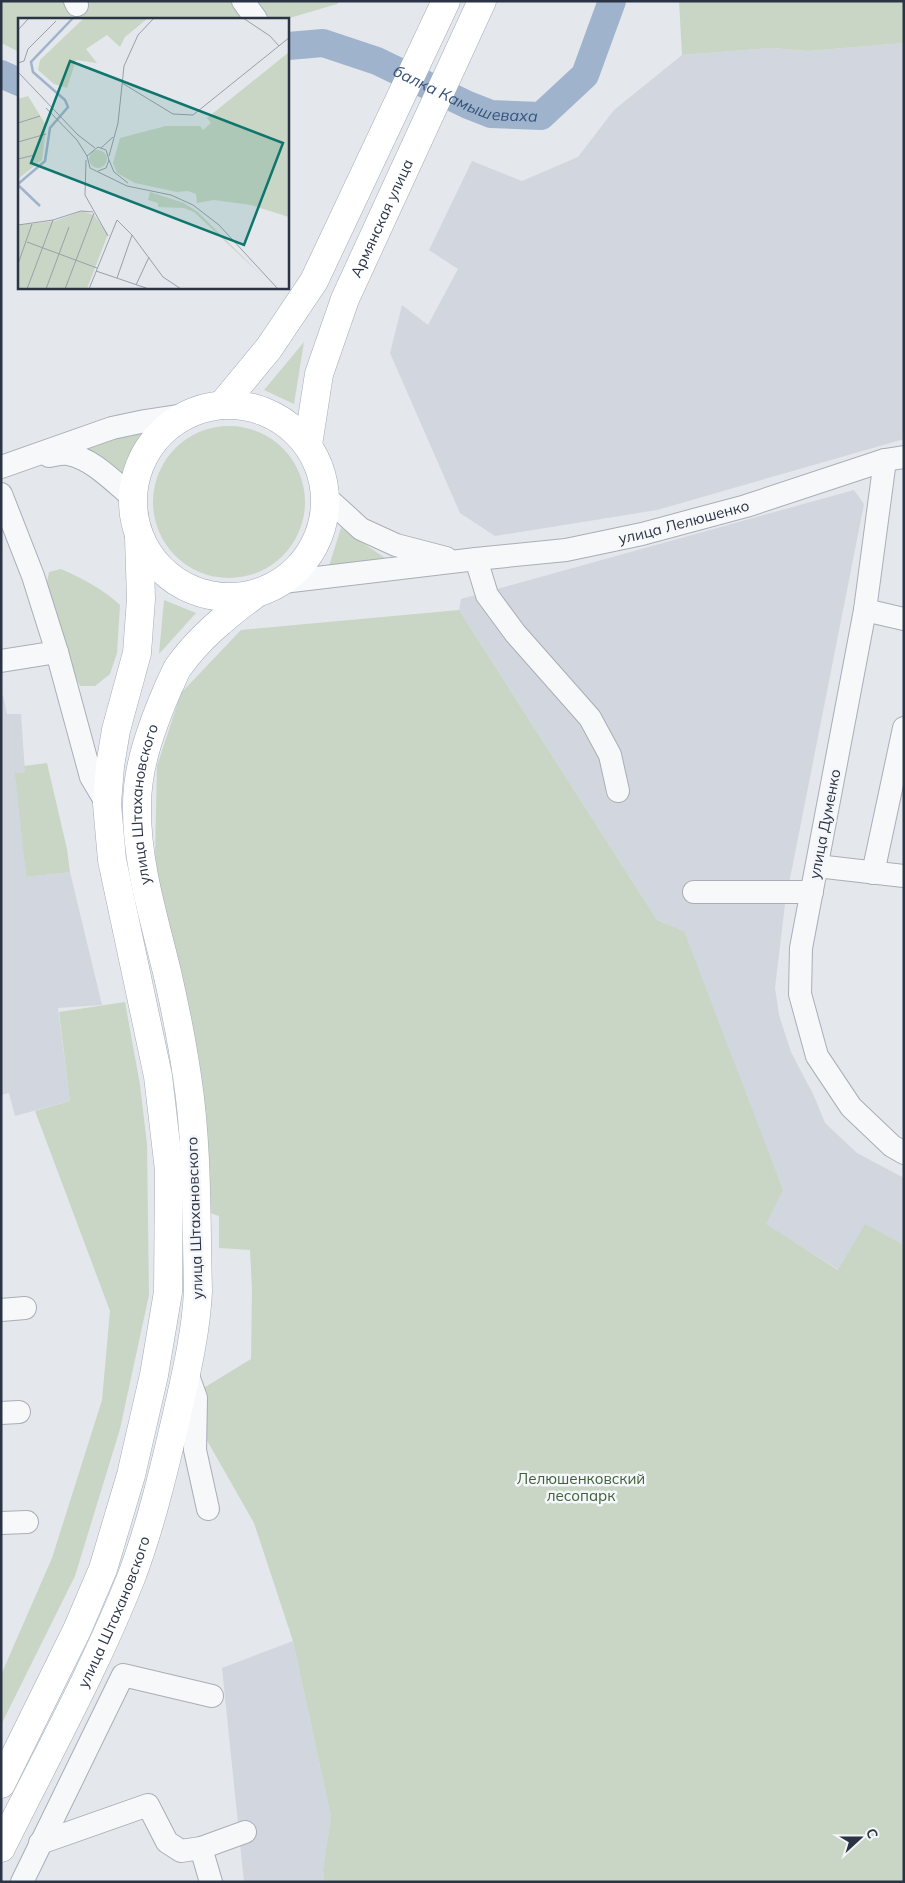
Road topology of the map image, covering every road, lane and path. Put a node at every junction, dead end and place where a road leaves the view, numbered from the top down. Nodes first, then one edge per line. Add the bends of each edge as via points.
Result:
1 (243, 1) edge
2 (482, 1) edge
3 (443, 8) edge
4 (255, 18) edge
5 (222, 405) junction
6 (184, 415) junction
7 (308, 445) junction
8 (895, 458) edge
9 (11, 464) edge
10 (1, 494) edge
11 (132, 497) junction
12 (326, 497) junction
13 (139, 537) junction
14 (467, 560) junction
15 (283, 582) junction
16 (253, 596) junction
17 (865, 610) junction
18 (904, 619) edge
19 (57, 652) junction
20 (1, 661) edge
21 (904, 728) edge
22 (618, 791) dead end
23 (107, 804) junction
24 (817, 866) junction
25 (872, 872) junction
26 (904, 876) edge
27 (694, 892) dead end
28 (812, 892) junction
29 (904, 1152) edge
30 (186, 1370) junction
31 (208, 1509) dead end
32 (27, 1522) dead end
33 (1, 1523) edge
34 (212, 1696) dead end
35 (1, 1784) edge
36 (245, 1832) dead end
37 (40, 1843) junction
38 (1, 1848) edge
39 (201, 1848) junction
40 (22, 1882) edge
41 (211, 1882) edge

1 - 4 street
2 - 7 main road, Армянская улица via 342,308 318,374
3 - 5 main road via 314,280 270,348
5 - 6 main road
5 - 7 main road via 247,406 268,413 290,426
6 - 9 street via 112,428
6 - 11 main road via 154,440 139,466
7 - 12 main road via 318,465
8 - 14 street, улица Лелюшенко via 746,506 642,534 566,550
8 - 17 street, улица Думенко
9 - 11 street via 66,454 78,457
10 - 19 street via 33,576
11 - 13 main road
12 - 14 street via 361,529 396,545
12 - 15 main road via 320,536 304,564
13 - 16 main road via 158,567 184,588 218,598
13 - 23 main road, улица Штахановского via 141,599 137,653 116,730
14 - 15 street, улица Лелюшенко
14 - 22 street via 487,595 515,633 590,718 610,755
15 - 16 main road
16 - 30 main road, улица Штахановского via 226,616 178,666 148,739 137,805 141,861 187,1077 196,1173 198,1291
17 - 18 street
17 - 24 street, улица Думенко
19 - 20 street
19 - 23 street via 91,777
21 - 25 street
23 - 35 main road, улица Штахановского via 112,860 158,1076 169,1170 168,1292 135,1456 103,1570
24 - 25 street
24 - 28 street, улица Думенко
25 - 26 street
27 - 28 street
28 - 29 street, улица Думенко via 801,948 800,994 817,1056 851,1106 892,1146
30 - 31 street via 196,1398 196,1450
30 - 38 main road, улица Штахановского via 160,1487 131,1577 100,1649
32 - 33 street
34 - 37 street via 123,1675
36 - 39 street
37 - 39 street via 148,1805 167,1842 181,1851
37 - 40 street
39 - 41 street

